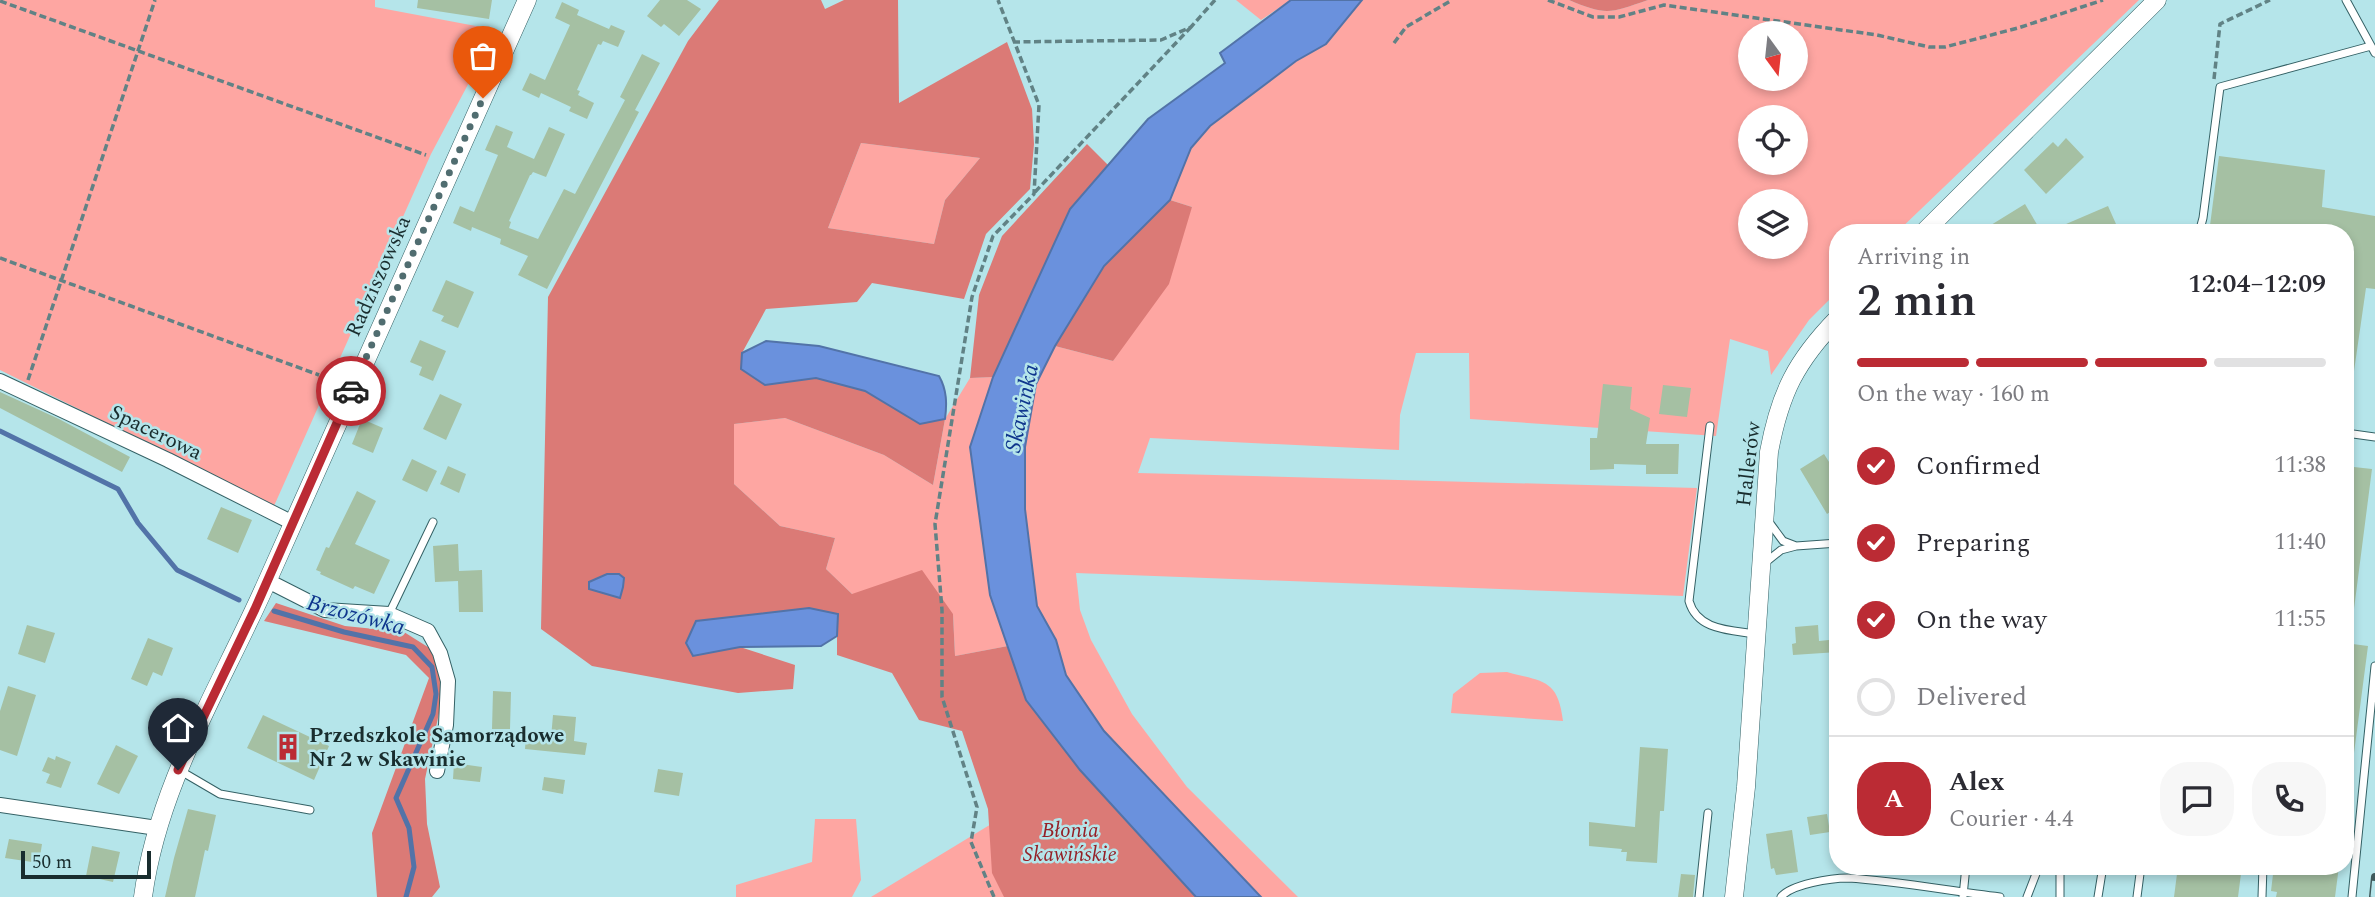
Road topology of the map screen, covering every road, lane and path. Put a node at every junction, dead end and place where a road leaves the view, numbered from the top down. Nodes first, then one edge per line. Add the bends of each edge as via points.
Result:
1 (155, 0) edge
2 (527, 0) edge
3 (998, 0) edge
4 (1215, 0) edge
5 (1452, 0) edge
6 (1548, 0) edge
7 (2103, 0) edge
8 (2157, 0) edge
9 (2346, 0) edge
10 (0, 1) edge
11 (1191, 27) junction
12 (1013, 42) junction
13 (1394, 43) dead end
14 (2373, 49) edge
15 (138, 51) junction
16 (426, 155) dead end
17 (1034, 194) junction
18 (1932, 224) edge
19 (2201, 224) edge
20 (0, 258) edge
21 (61, 280) junction
22 (1829, 328) edge
23 (319, 375) dead end
24 (0, 380) edge
25 (27, 384) dead end
26 (1710, 426) dead end
27 (2354, 434) edge
28 (2375, 437) edge
29 (1764, 513) junction
30 (433, 522) dead end
31 (293, 523) junction
32 (1829, 544) edge
33 (1796, 546) junction
34 (1760, 576) junction
35 (268, 581) junction
36 (389, 614) junction
37 (1756, 634) junction
38 (2375, 666) edge
39 (178, 770) junction
40 (437, 771) dead end
41 (0, 805) edge
42 (310, 810) dead end
43 (1708, 813) dead end
44 (157, 828) junction
45 (2354, 868) edge
46 (1965, 875) edge
47 (2036, 875) edge
48 (2060, 875) edge
49 (2102, 875) edge
50 (2140, 875) edge
51 (2263, 875) edge
52 (2353, 875) edge
53 (1964, 895) edge
54 (143, 897) edge
55 (994, 897) edge
56 (1699, 897) edge
57 (1734, 897) edge
58 (1781, 897) edge
59 (2000, 897) edge
60 (2028, 897) edge
61 (2060, 897) edge
62 (2098, 897) edge
63 (2137, 897) edge
64 (2262, 897) edge
65 (2351, 897) edge

1 - 15 path
2 - 31 street, Radziszowska
3 - 12 path
4 - 11 path
5 - 13 path via 1406,27
6 - 7 path via 1593,17 1619,17 1664,5 1945,47
8 - 18 street
9 - 14 lane
10 - 15 path
11 - 12 path via 1161,40
11 - 17 path
12 - 17 path via 1038,105
14 - 19 lane via 2220,87
15 - 16 path
15 - 21 path
17 - 55 path via 992,236 972,297 935,524 942,610 942,697 977,807 971,842
20 - 21 path
21 - 23 path
21 - 25 path
22 - 29 street, Hallerów via 1803,358 1780,402 1769,452
24 - 31 street, Spacerowa
26 - 37 lane, Hallerów via 1689,601 1692,614 1703,623
27 - 28 lane
29 - 33 lane via 1783,541
29 - 34 street, Hallerów
30 - 36 lane
31 - 35 street, Radziszowska
32 - 33 lane
33 - 34 lane via 1771,556
34 - 37 street, Hallerów
35 - 36 street via 325,610
35 - 39 street, Radziszowska
36 - 40 street via 428,631 445,666 448,706
37 - 57 street, Hallerów
38 - 45 lane
39 - 42 lane via 220,794
39 - 44 street, Radziszowska
41 - 44 street
43 - 56 lane
44 - 54 street, Radziszowska
46 - 53 lane
47 - 60 lane
48 - 61 lane
49 - 62 lane
50 - 63 lane
51 - 64 lane
52 - 65 lane
53 - 58 lane via 1845,878 1804,885
53 - 59 lane

